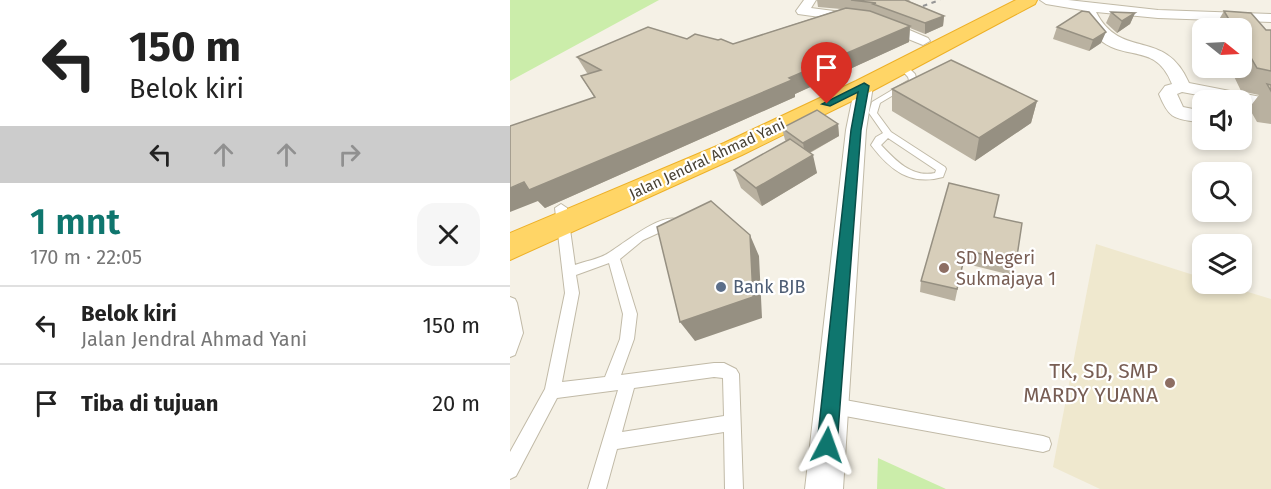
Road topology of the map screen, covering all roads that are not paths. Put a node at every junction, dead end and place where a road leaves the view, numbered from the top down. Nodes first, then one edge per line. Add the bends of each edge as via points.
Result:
1 (810, 0) edge
2 (1005, 0) edge
3 (1029, 0) edge
4 (1046, 0) edge
5 (1088, 9) junction
6 (1271, 18) edge
7 (923, 41) junction
8 (902, 66) junction
9 (864, 86) junction
10 (1182, 87) junction
11 (1271, 104) edge
12 (1192, 114) edge
13 (888, 134) junction
14 (563, 216) junction
15 (689, 216) edge
16 (510, 230) edge
17 (510, 247) edge
18 (613, 257) junction
19 (569, 272) junction
20 (510, 303) edge
21 (510, 350) edge
22 (628, 381) junction
23 (610, 383) junction
24 (552, 391) junction
25 (830, 405) junction
26 (732, 423) junction
27 (610, 442) junction
28 (1043, 444) dead end
29 (510, 470) edge
30 (597, 489) edge
31 (734, 489) edge
32 (824, 489) edge

1 - 7 street via 803,11 874,20
2 - 7 highway, Jalan Jendral Ahmad Yani
3 - 8 highway, Jalan Jendral Ahmad Yani
4 - 5 street
5 - 6 street via 1248,21
5 - 10 street via 1104,37 1163,59 1172,66
7 - 14 highway, Jalan Jendral Ahmad Yani
8 - 9 highway, Jalan Jendral Ahmad Yani
8 - 13 lane via 913,81 876,102 873,113
9 - 14 highway, Jalan Jendral Ahmad Yani via 733,149
9 - 25 street via 856,130
10 - 11 street
10 - 12 street via 1168,94 1174,110
13 - 13 lane via 932,162 941,170 939,176 912,176 889,160 876,145
14 - 16 highway, Jalan Jendral Ahmad Yani
14 - 17 highway, Jalan Jendral Ahmad Yani
14 - 19 lane
15 - 18 lane via 651,230
18 - 19 lane
18 - 23 lane via 630,314 627,339
19 - 24 lane via 572,293
20 - 21 lane via 516,333
22 - 23 lane
22 - 26 lane via 724,370 731,374
22 - 27 lane
23 - 24 lane
24 - 29 lane
25 - 28 lane
25 - 32 street
26 - 27 lane
26 - 31 lane
27 - 30 lane

